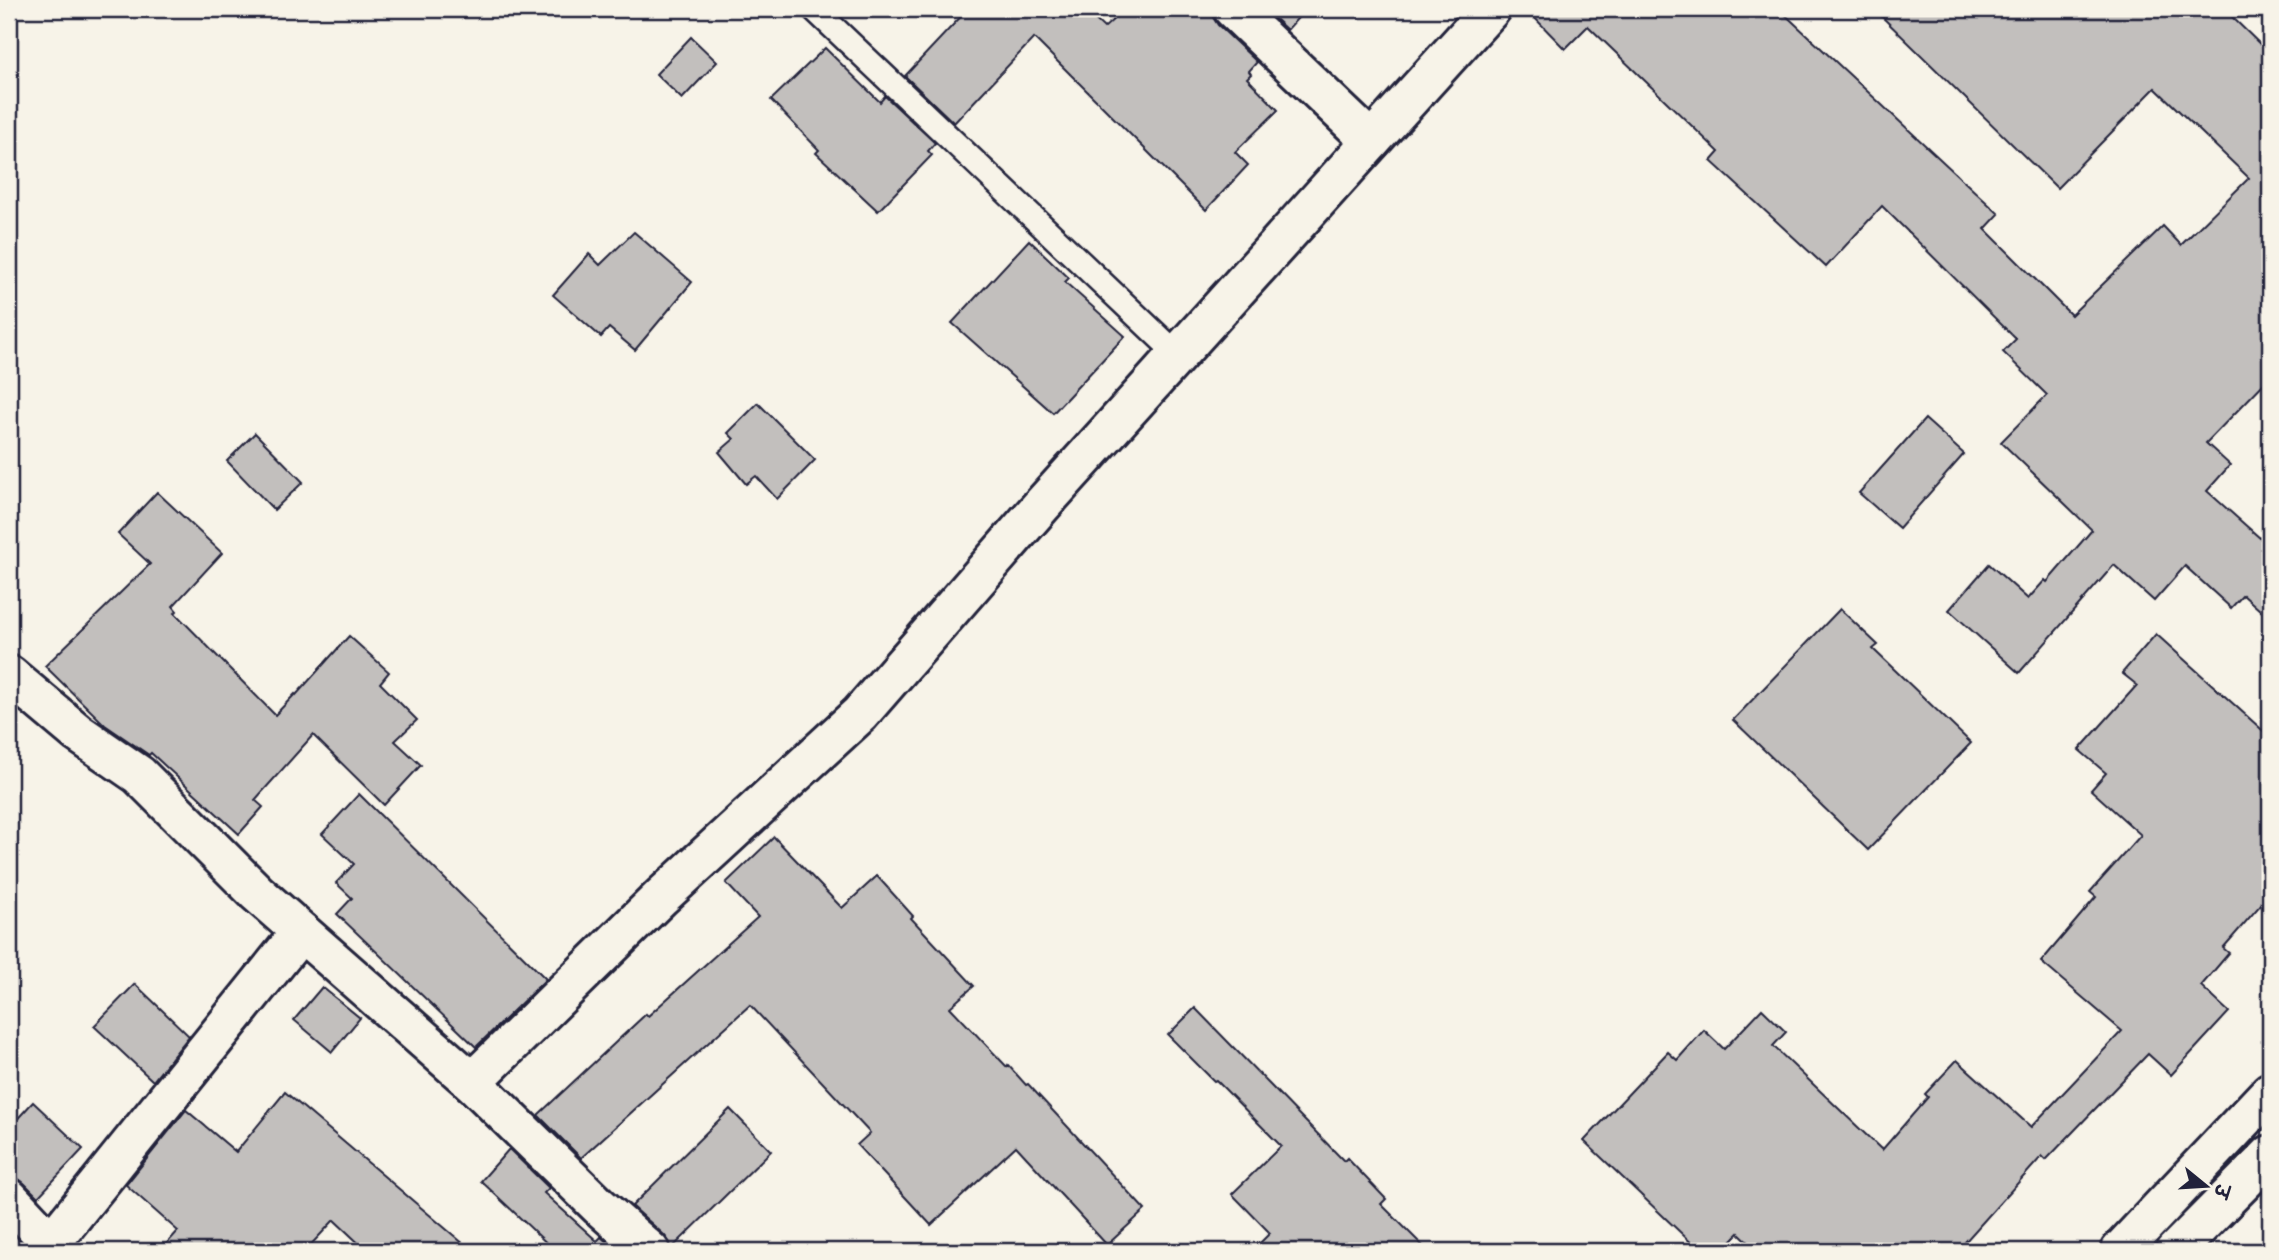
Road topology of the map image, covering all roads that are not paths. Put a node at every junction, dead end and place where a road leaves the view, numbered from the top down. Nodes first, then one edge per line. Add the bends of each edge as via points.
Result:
1 (814, 9) edge
2 (1233, 9) edge
3 (1491, 9) edge
4 (1371, 141) junction
5 (1178, 355) junction
6 (9, 675) edge
7 (301, 932) junction
8 (472, 1082) junction
9 (2270, 1092) edge
10 (2270, 1155) edge
11 (9, 1198) edge
12 (650, 1251) edge
13 (2120, 1251) edge
14 (2175, 1251) edge

1 - 5 lane
2 - 4 main road
3 - 4 main road
4 - 5 main road
5 - 8 main road via 860,714
6 - 7 main road via 78,733 139,775
7 - 8 main road
7 - 11 main road via 51,1243
8 - 12 main road
9 - 13 main road
10 - 14 main road

